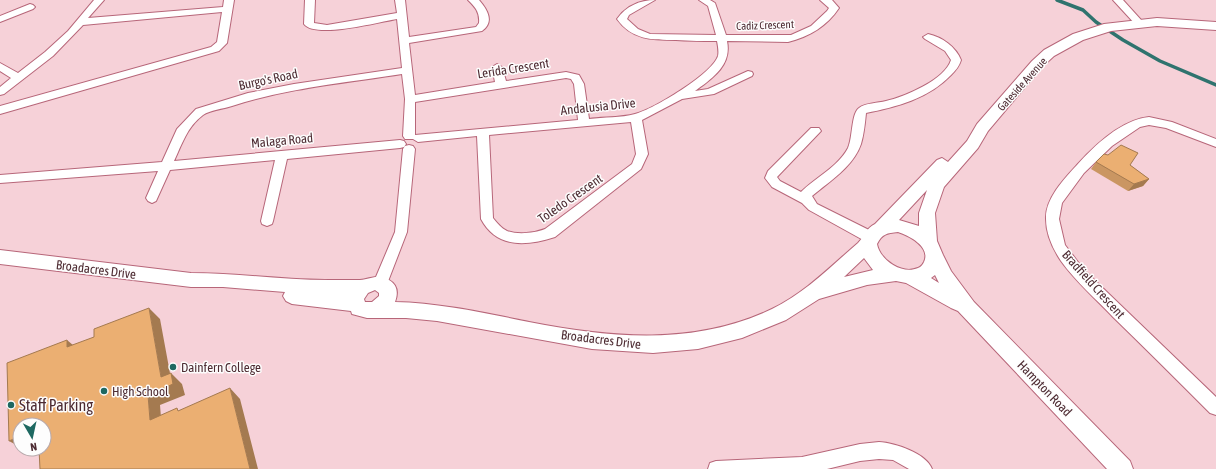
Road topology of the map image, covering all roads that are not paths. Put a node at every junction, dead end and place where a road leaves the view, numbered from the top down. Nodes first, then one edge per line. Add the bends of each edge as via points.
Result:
1 (99, 0) edge
2 (310, 0) edge
3 (400, 0) edge
4 (473, 0) edge
5 (650, 0) edge
6 (825, 0) edge
7 (1118, 0) edge
8 (713, 2) edge
9 (228, 5) edge
10 (30, 7) dead end
11 (402, 16) junction
12 (0, 19) edge
13 (81, 22) junction
14 (1158, 22) junction
15 (1216, 22) edge
16 (1139, 23) junction
17 (1216, 26) edge
18 (928, 36) dead end
19 (721, 38) junction
20 (405, 41) junction
21 (0, 66) edge
22 (497, 67) dead end
23 (408, 70) junction
24 (748, 74) dead end
25 (18, 78) junction
26 (501, 84) junction
27 (0, 92) edge
28 (680, 96) junction
29 (410, 99) junction
30 (0, 110) edge
31 (636, 118) junction
32 (584, 122) junction
33 (982, 128) junction
34 (815, 131) dead end
35 (483, 132) junction
36 (409, 142) junction
37 (1216, 143) edge
38 (282, 155) junction
39 (166, 166) junction
40 (0, 179) edge
41 (152, 198) dead end
42 (807, 200) junction
43 (267, 221) dead end
44 (873, 236) junction
45 (931, 249) junction
46 (0, 257) edge
47 (902, 275) junction
48 (191, 280) junction
49 (377, 288) junction
50 (814, 293) junction
51 (356, 304) junction
52 (967, 308) junction
53 (375, 309) junction
54 (404, 309) junction
55 (1216, 408) edge
56 (716, 469) edge
57 (924, 469) edge
58 (1122, 469) edge

1 - 13 street
2 - 11 street via 311,26 327,28
3 - 11 street
4 - 20 street via 481,7 485,20 479,28
5 - 19 street via 626,13 622,19 628,27 650,37
6 - 19 street, Cadiz Crescent via 833,5 833,10 802,36 788,39
7 - 16 street
8 - 19 street, Andalusia Drive
9 - 13 street
9 - 30 street via 222,43 215,49
10 - 12 street
11 - 20 street
13 - 25 street via 49,54
14 - 15 street, Gateside Avenue
14 - 16 street, Gateside Avenue
14 - 17 street, Gateside Avenue
16 - 33 street, Gateside Avenue via 1095,31 1049,53
18 - 42 street via 953,53 956,60 954,66 929,89 899,102 861,112 855,146 839,166 806,194
19 - 28 street, Andalusia Drive via 723,57 718,65
20 - 23 street
21 - 25 street
22 - 26 street
23 - 29 street
23 - 39 street, Burgo's Road via 267,92 205,110 187,124
24 - 28 street via 705,94
25 - 27 street
26 - 29 street, Lerida Crescent
26 - 32 street, Lerida Crescent via 557,75 575,77 579,84
28 - 31 street, Andalusia Drive
29 - 36 street
31 - 32 street, Andalusia Drive
31 - 35 street, Toledo Crescent via 642,154 638,166 550,233 538,237 505,236 486,219
32 - 35 street, Andalusia Drive
33 - 44 street, Gateside Avenue via 952,154
33 - 45 street, Gateside Avenue via 973,144 934,192 927,213
34 - 42 street via 772,174 771,178 776,184
35 - 36 street, Andalusia Drive
36 - 38 street, Malaga Road
36 - 49 street via 401,232
37 - 55 street, Bradfield Crescent via 1164,124 1140,123 1118,135 1094,154 1059,194 1052,218 1060,247 1080,273
38 - 39 street, Malaga Road
38 - 43 street
39 - 40 street, Malaga Road
39 - 41 street
42 - 44 street via 813,207
44 - 45 street via 891,225 906,228 920,234
44 - 47 street via 870,253 885,269
44 - 50 street, Broadacres Drive
45 - 47 street, Broadacres Drive via 933,265 928,271 919,275
45 - 52 street, Hampton Road via 944,276
46 - 48 street, Broadacres Drive
47 - 50 street, Broadacres Drive via 867,278
47 - 52 street, Hampton Road via 937,290
48 - 49 street, Broadacres Drive via 323,288
48 - 51 street, Broadacres Drive via 238,290
49 - 51 street via 356,295
49 - 53 street via 385,303
49 - 54 street
50 - 54 street, Broadacres Drive via 757,325 688,342 650,345 581,339
51 - 53 street, Broadacres Drive via 363,310
52 - 58 street, Hampton Road
53 - 54 street, Broadacres Drive
56 - 57 street via 797,466 853,454 889,451

